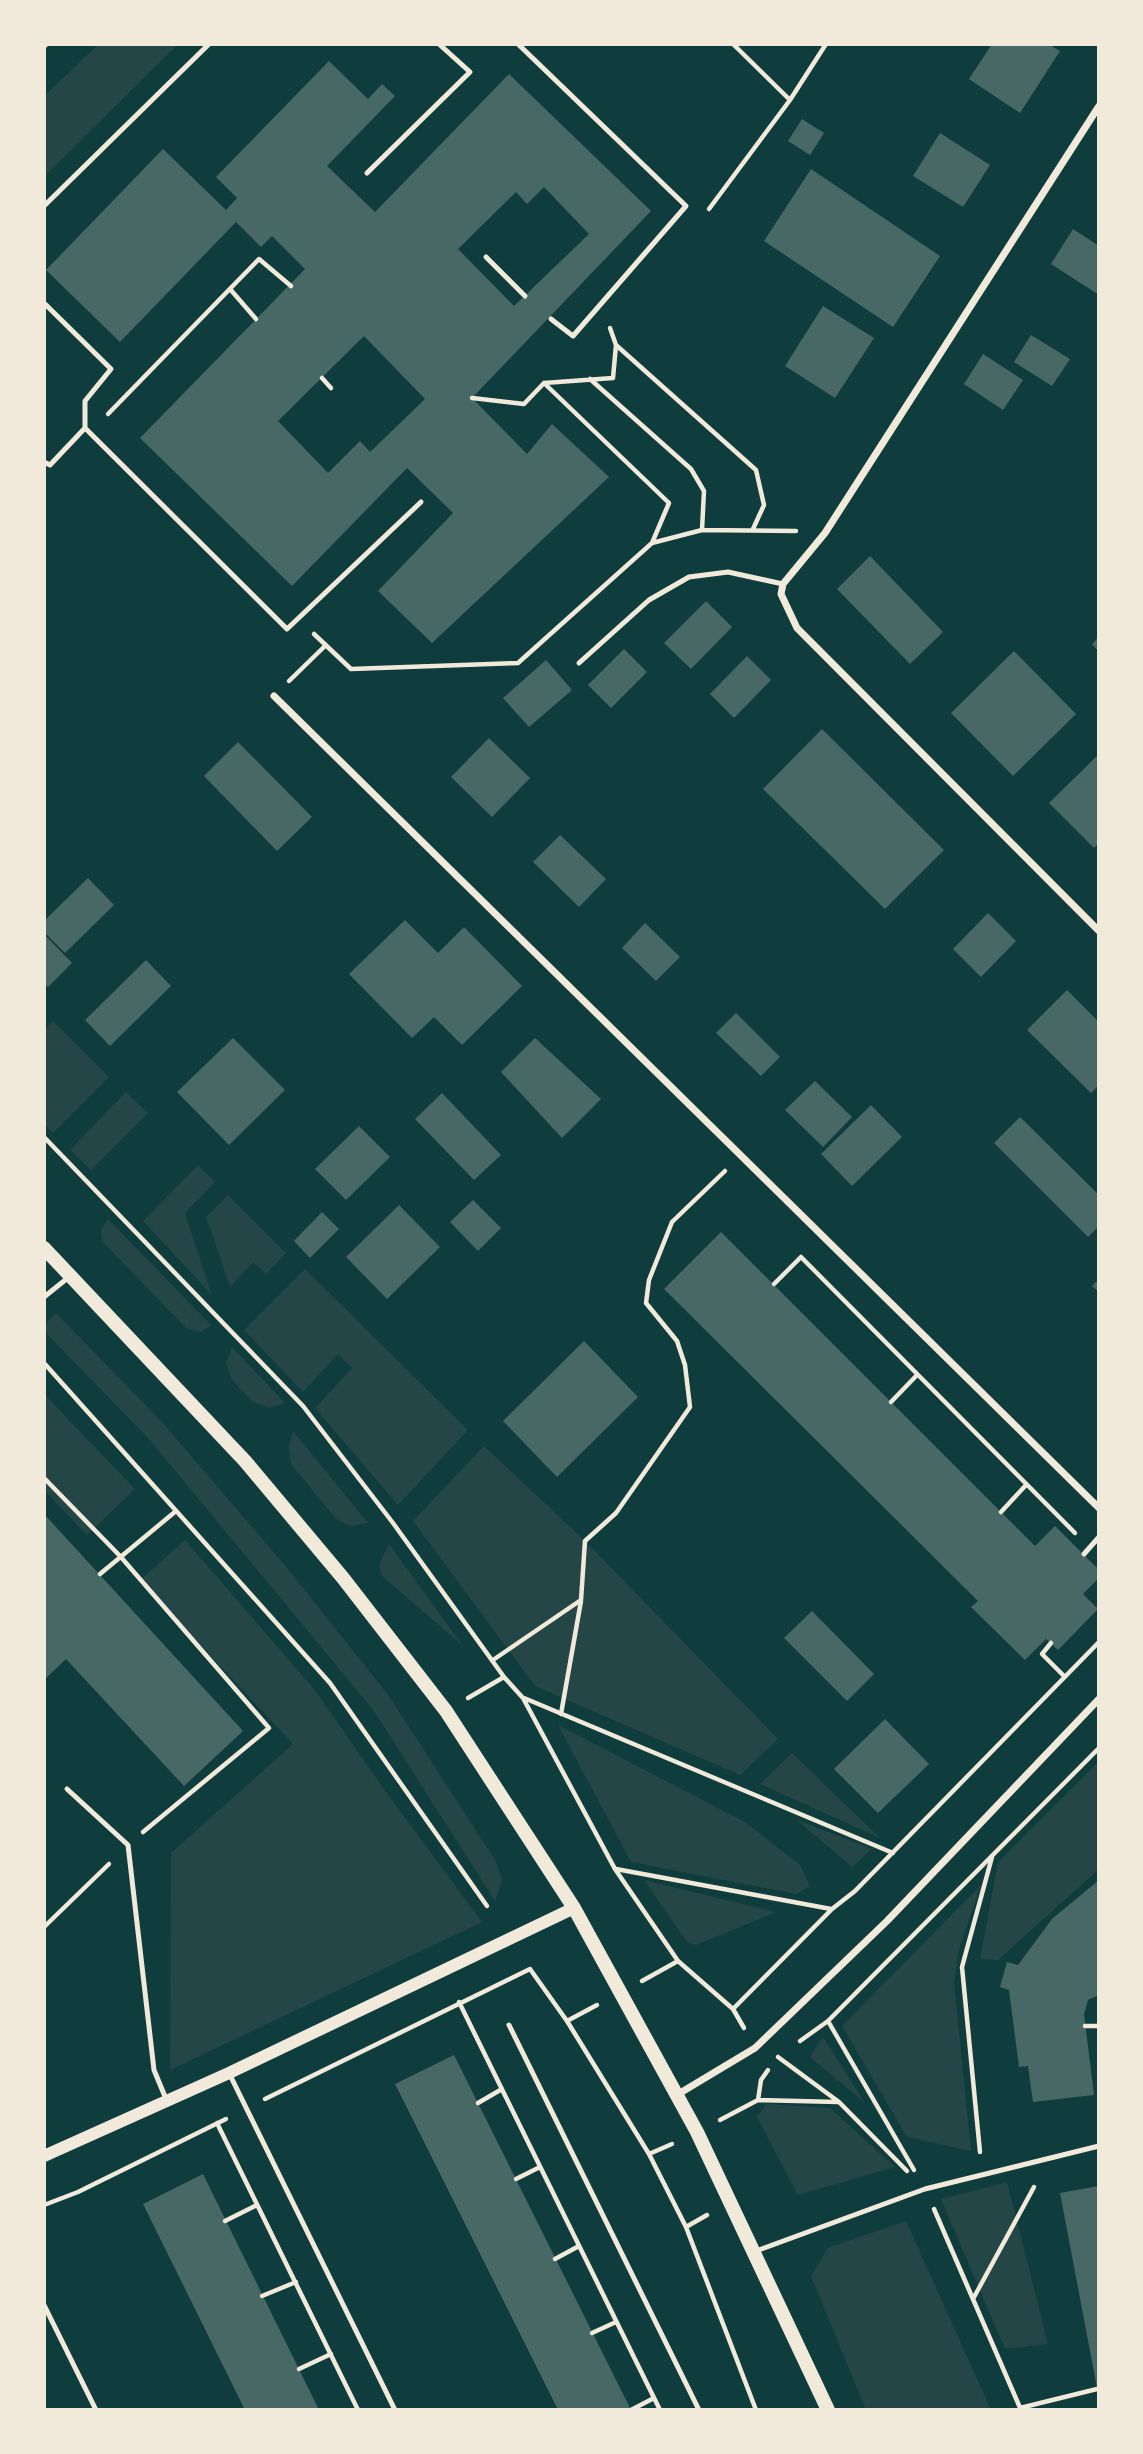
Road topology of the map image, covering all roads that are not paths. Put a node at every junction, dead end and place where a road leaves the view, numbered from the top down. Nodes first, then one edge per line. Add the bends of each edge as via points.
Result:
1 (209, 44) edge
2 (439, 44) edge
3 (518, 44) edge
4 (1099, 106) edge
5 (367, 173) dead end
6 (44, 206) edge
7 (486, 257) dead end
8 (525, 296) dead end
9 (44, 303) edge
10 (551, 318) dead end
11 (85, 428) junction
12 (44, 461) edge
13 (421, 502) dead end
14 (783, 584) junction
15 (579, 663) dead end
16 (274, 696) road end
17 (1099, 931) edge
18 (44, 1248) edge
19 (72, 1275) junction
20 (44, 1297) edge
21 (1099, 1508) edge
22 (1099, 1537) edge
23 (1084, 1555) dead end
24 (1099, 1699) edge
25 (67, 1789) dead end
26 (574, 1908) junction
27 (509, 2025) dead end
28 (229, 2073) junction
29 (676, 2096) junction
30 (167, 2102) junction
31 (1099, 2146) edge
32 (44, 2156) edge
33 (753, 2252) junction
34 (44, 2305) edge
35 (96, 2410) edge
36 (395, 2410) edge
37 (699, 2410) edge
38 (828, 2410) edge

1 - 6 lane
2 - 5 lane via 470,72
3 - 10 lane via 687,206 573,336
4 - 14 street via 825,533
7 - 8 lane
9 - 11 lane via 111,369 85,401
11 - 12 lane via 50,465
11 - 13 lane via 287,629
14 - 15 lane via 729,572 688,577 649,600
14 - 17 street via 781,594 797,628
16 - 21 street
18 - 19 main road
19 - 20 lane
19 - 26 main road via 246,1461 343,1578 446,1711
22 - 23 lane
24 - 29 street via 887,1921 755,2048
25 - 30 lane via 128,1845 154,2070
26 - 28 street
26 - 29 main road
27 - 37 lane
28 - 30 street
28 - 36 lane
29 - 33 main road
30 - 32 street
31 - 33 lane via 925,2189
33 - 38 main road
34 - 35 lane

